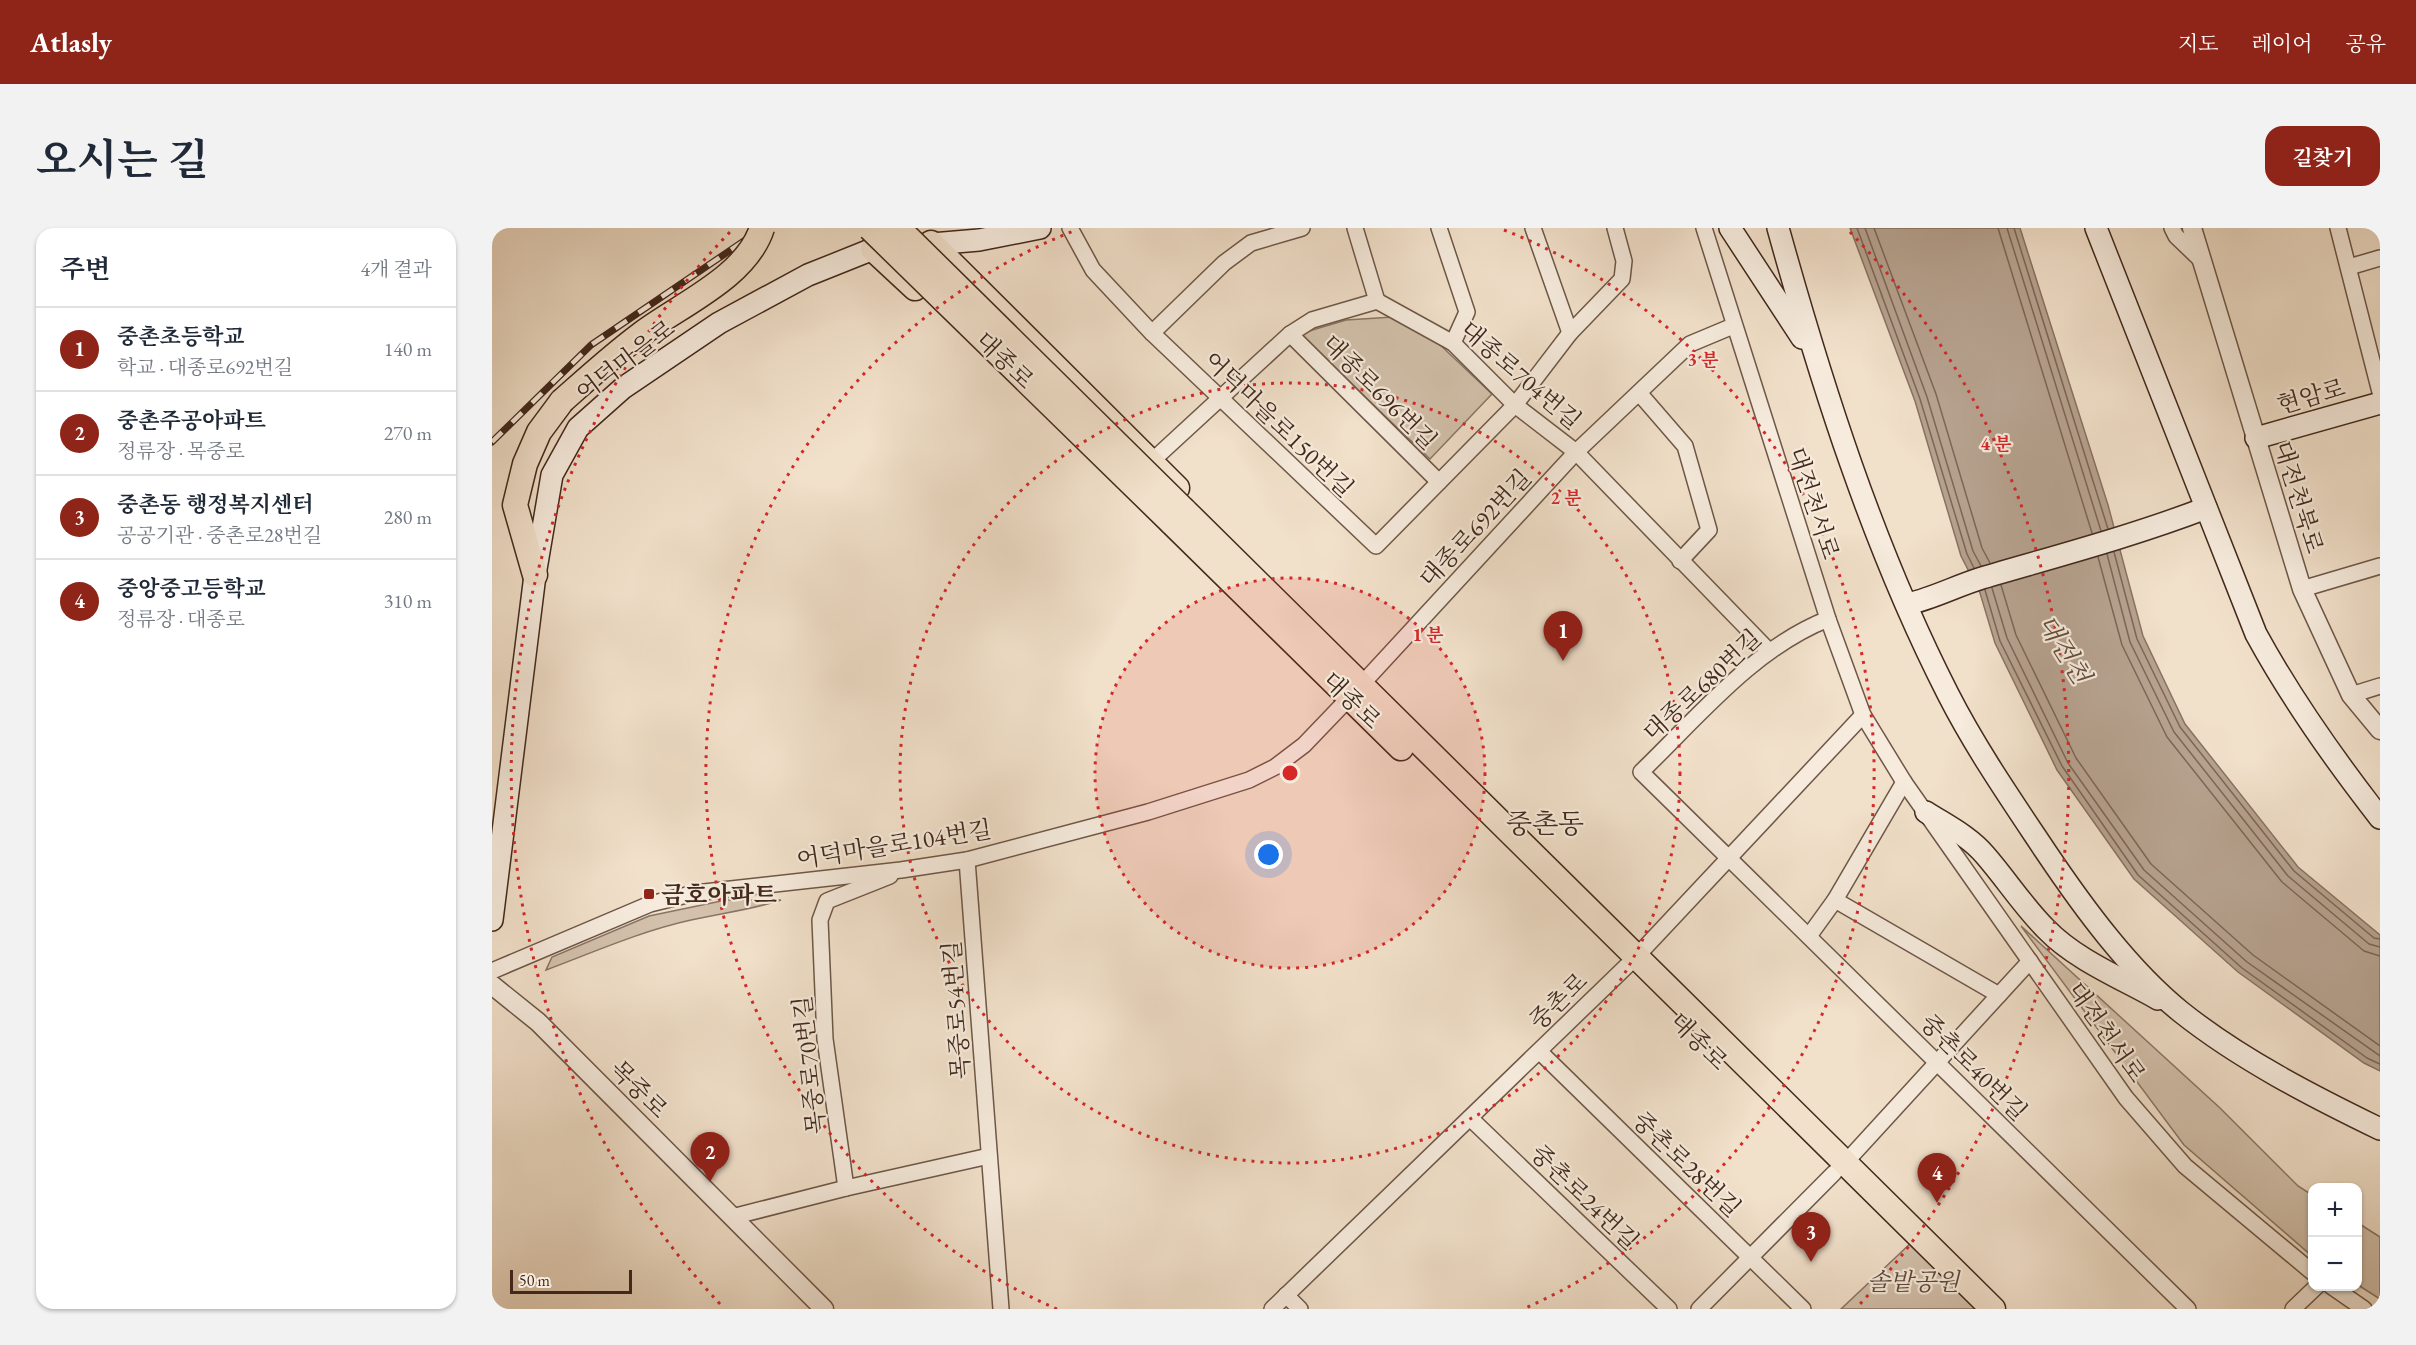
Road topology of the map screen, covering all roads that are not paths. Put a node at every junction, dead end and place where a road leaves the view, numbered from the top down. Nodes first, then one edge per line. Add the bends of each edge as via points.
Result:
1 (762, 228) edge
2 (898, 228) edge
3 (1040, 228) edge
4 (1071, 228) edge
5 (1302, 228) edge
6 (1355, 228) edge
7 (1439, 228) edge
8 (1533, 228) edge
9 (1615, 228) edge
10 (1704, 228) edge
11 (1730, 228) edge
12 (1778, 228) edge
13 (2096, 228) edge
14 (2172, 228) edge
15 (2192, 228) edge
16 (2338, 228) edge
17 (871, 238) edge
18 (931, 243) junction
19 (2380, 258) edge
20 (2204, 262) junction
21 (2349, 267) junction
22 (1377, 301) junction
23 (1733, 326) junction
24 (1152, 333) junction
25 (1570, 333) junction
26 (1290, 334) junction
27 (1453, 343) junction
28 (1813, 353) junction
29 (2380, 392) edge
30 (1640, 394) junction
31 (1219, 398) junction
32 (2380, 403) edge
33 (1515, 405) junction
34 (2256, 438) junction
35 (1576, 452) junction
36 (1152, 461) junction
37 (1439, 482) junction
38 (2206, 508) junction
39 (1185, 524) junction
40 (1376, 546) joint
41 (1680, 561) junction
42 (2380, 566) edge
43 (535, 575) junction
44 (2301, 590) junction
45 (1908, 604) junction
46 (1828, 619) junction
47 (1768, 651) junction
48 (2380, 686) edge
49 (1355, 691) junction
50 (2351, 695) junction
51 (1863, 714) junction
52 (2380, 730) edge
53 (1641, 772) joint
54 (1904, 782) junction
55 (1926, 812) junction
56 (2380, 818) edge
57 (1729, 857) junction
58 (967, 860) junction
59 (901, 870) junction
60 (1835, 900) junction
61 (492, 920) edge
62 (1809, 936) junction
63 (2030, 961) junction
64 (1631, 963) junction
65 (492, 971) edge
66 (492, 985) edge
67 (1999, 995) junction
68 (2180, 1011) junction
69 (1539, 1051) junction
70 (1938, 1062) junction
71 (1470, 1118) junction
72 (2380, 1129) edge
73 (989, 1156) junction
74 (1840, 1168) junction
75 (846, 1188) junction
76 (732, 1217) junction
77 (1750, 1257) junction
78 (2308, 1268) edge
79 (2313, 1291) edge
80 (2337, 1291) edge
81 (1286, 1295) junction
82 (823, 1308) edge
83 (1001, 1309) edge
84 (1272, 1309) edge
85 (1300, 1309) edge
86 (1669, 1309) edge
87 (1698, 1309) edge
88 (1803, 1309) edge
89 (1972, 1309) edge
90 (1993, 1309) edge
91 (2188, 1309) edge
92 (2293, 1309) edge
93 (2364, 1309) edge

1 - 43 main road, bridge via 746,258 721,280 617,352 562,401 539,432 525,464 515,506
2 - 39 main road, 대종로, bridge
3 - 18 main road, 어덕마을로 via 979,240
4 - 24 street, 어덕마을로150번길 via 1093,270
5 - 24 street via 1251,243 1224,263
6 - 22 street
7 - 27 street via 1467,312
8 - 25 street
9 - 25 street, 대종로696번길 via 1624,261 1622,279
10 - 23 street, 대전천서로
11 - 28 main road
12 - 28 main road
13 - 38 main road
14 - 20 street
15 - 20 street, 대전천북로
16 - 21 street
17 - 18 main road, 어덕마을로
17 - 39 main road, 대종로, bridge
17 - 43 main road, 어덕마을로 via 719,322 624,388 578,428 552,475
18 - 36 main road
19 - 21 street
20 - 34 street, 대전천북로
21 - 29 street
22 - 26 street via 1312,320
22 - 27 street, 대종로704번길
23 - 30 street, 대종로692번길 via 1690,344
23 - 46 street, 대전천서로
24 - 31 street, 어덕마을로150번길
25 - 33 street, 대종로696번길
26 - 31 street
26 - 37 street, 대종로696번길
27 - 33 street, 대종로704번길
28 - 45 main road
30 - 35 street, 대종로692번길
30 - 41 street via 1685,446 1709,530
31 - 36 street
31 - 40 street, 어덕마을로150번길
32 - 34 main road, 현암로
33 - 35 street, 대종로704번길
33 - 37 street, 대종로696번길
34 - 44 street, 대전천북로
35 - 41 street, 대종로704번길
35 - 49 street, 대종로692번길
36 - 39 main road via 1199,513
37 - 40 street, 대종로696번길
38 - 45 main road
38 - 56 main road via 2256,634 2286,689
39 - 49 main road, 대종로
41 - 47 street, 대종로704번길
42 - 44 street
43 - 61 main road, 어덕마을로
44 - 50 street, 대전천북로
45 - 68 main road via 1948,694 2006,793 2075,893 2125,956
46 - 47 street, 대종로680번길 via 1802,629
46 - 51 street, 대전천서로
47 - 53 street, 대종로680번길
48 - 50 street
49 - 58 street, 어덕마을로104번길 via 1304,744 1275,767 1249,780 1148,812
49 - 64 main road, 대종로
50 - 52 street, 대전천북로
51 - 54 street, 대전천서로
51 - 57 street, 중촌로
53 - 57 street, 중촌로40번길
54 - 55 street, 대전천서로
54 - 60 street
55 - 63 street, 대전천서로
55 - 68 main road via 1985,854 2014,895 2048,931 2085,958
57 - 62 street, 중촌로40번길
57 - 64 street, 중촌로
58 - 59 street, 어덕마을로104번길
58 - 73 street, 목중로54번길
59 - 65 street, 어덕마을로104번길 via 695,893 661,901
59 - 75 street, 목중로70번길 via 826,902 820,920 825,1040
60 - 62 street
60 - 67 street
62 - 70 street, 중촌로40번길
63 - 67 street
63 - 78 street, 대전천서로 via 2126,1098 2185,1166
64 - 69 street, 중촌로
64 - 74 main road, 대종로
66 - 76 street, 목중로 via 538,1022
67 - 70 street
68 - 72 main road via 2258,1064
69 - 71 street, 중촌로
69 - 77 street, 중촌로28번길
70 - 74 street
70 - 91 street, 중촌로40번길
71 - 81 street, 중촌로
71 - 86 street, 중촌로24번길
73 - 75 street
73 - 83 street, 목중로54번길
74 - 77 street
74 - 89 main road, 대종로
74 - 90 main road, 대종로
75 - 76 street
76 - 82 street, 목중로
77 - 87 street
77 - 88 street, 중촌로28번길
79 - 92 street
80 - 93 street
81 - 84 street, 중촌로
81 - 85 street

